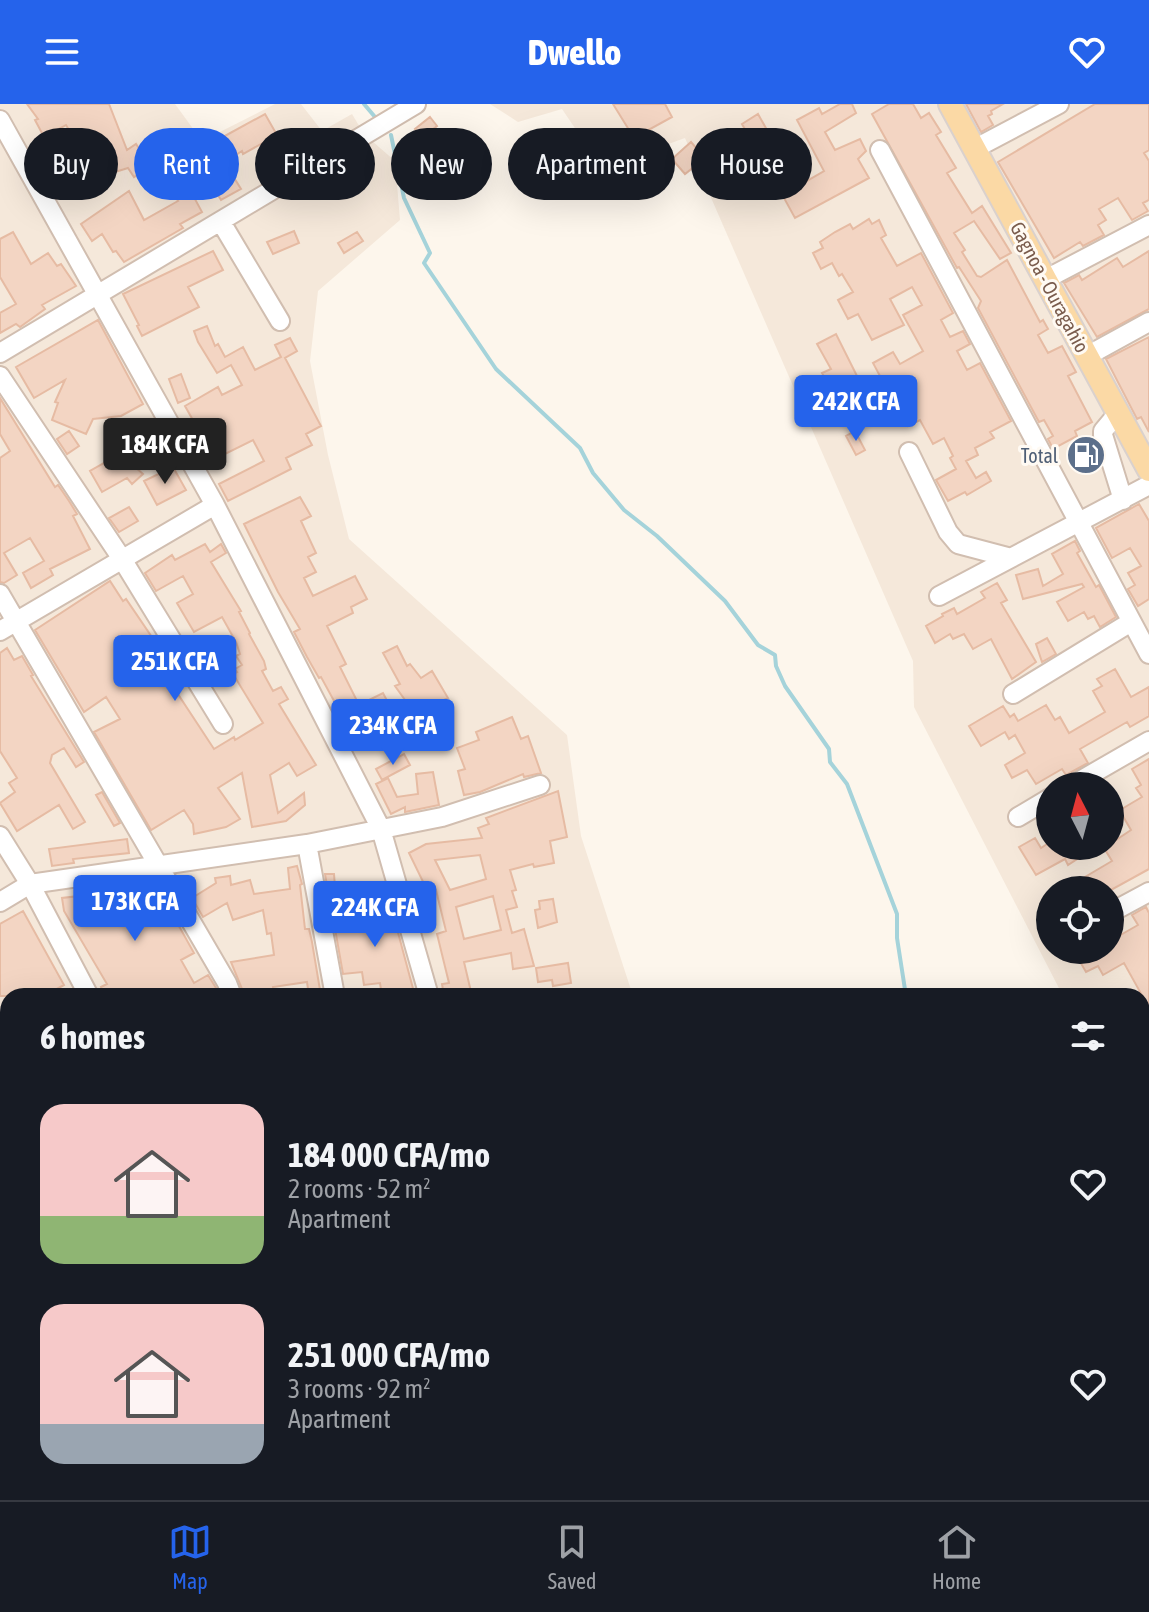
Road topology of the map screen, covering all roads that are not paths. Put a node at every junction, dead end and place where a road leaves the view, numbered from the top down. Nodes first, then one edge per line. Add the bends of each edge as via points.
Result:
1 (416, 104) edge
2 (950, 104) edge
3 (1059, 104) edge
4 (0, 120) edge
5 (974, 149) junction
6 (880, 150) dead end
7 (221, 222) junction
8 (1149, 225) edge
9 (1046, 279) junction
10 (99, 294) junction
11 (280, 321) dead end
12 (1149, 322) edge
13 (0, 353) edge
14 (1087, 356) junction
15 (0, 376) edge
16 (1118, 413) junction
17 (909, 452) dead end
18 (1145, 459) edge
19 (1109, 461) junction
20 (1149, 485) edge
21 (1123, 500) junction
22 (215, 505) junction
23 (1080, 521) junction
24 (1011, 558) junction
25 (122, 559) junction
26 (0, 594) edge
27 (939, 596) dead end
28 (1131, 622) junction
29 (8, 626) edge
30 (1149, 654) edge
31 (1013, 694) dead end
32 (223, 724) dead end
33 (1149, 741) edge
34 (1095, 772) edge
35 (540, 785) dead end
36 (1036, 806) edge
37 (1018, 817) dead end
38 (381, 829) junction
39 (0, 836) edge
40 (307, 844) junction
41 (159, 865) junction
42 (30, 884) junction
43 (1149, 892) edge
44 (0, 902) edge
45 (1124, 905) edge
46 (79, 988) edge
47 (229, 988) edge
48 (334, 988) edge
49 (427, 988) edge

1 - 7 street
2 - 5 main road, Gagnoa - Ouragahio
3 - 5 street
4 - 10 street
5 - 9 main road, Gagnoa - Ouragahio
6 - 23 street
7 - 10 street
7 - 11 street
8 - 9 street
9 - 14 main road, Gagnoa - Ouragahio
10 - 13 street
10 - 22 street
12 - 14 street
14 - 16 main road, Gagnoa - Ouragahio
15 - 25 street
16 - 18 main road, Gagnoa - Ouragahio
16 - 19 street via 1103,431
17 - 24 street via 958,544
18 - 19 street
19 - 21 street
20 - 21 street
21 - 23 street
22 - 25 street
22 - 38 street
23 - 24 street
23 - 28 street
24 - 27 street
25 - 29 street
25 - 32 street
26 - 29 street
28 - 30 street
28 - 31 street
29 - 41 street
33 - 34 street
35 - 38 street via 442,817
36 - 37 street
38 - 40 street
38 - 49 street
39 - 42 street
40 - 41 street
40 - 48 street
41 - 42 street
41 - 47 street
42 - 44 street
42 - 46 street
43 - 45 street

